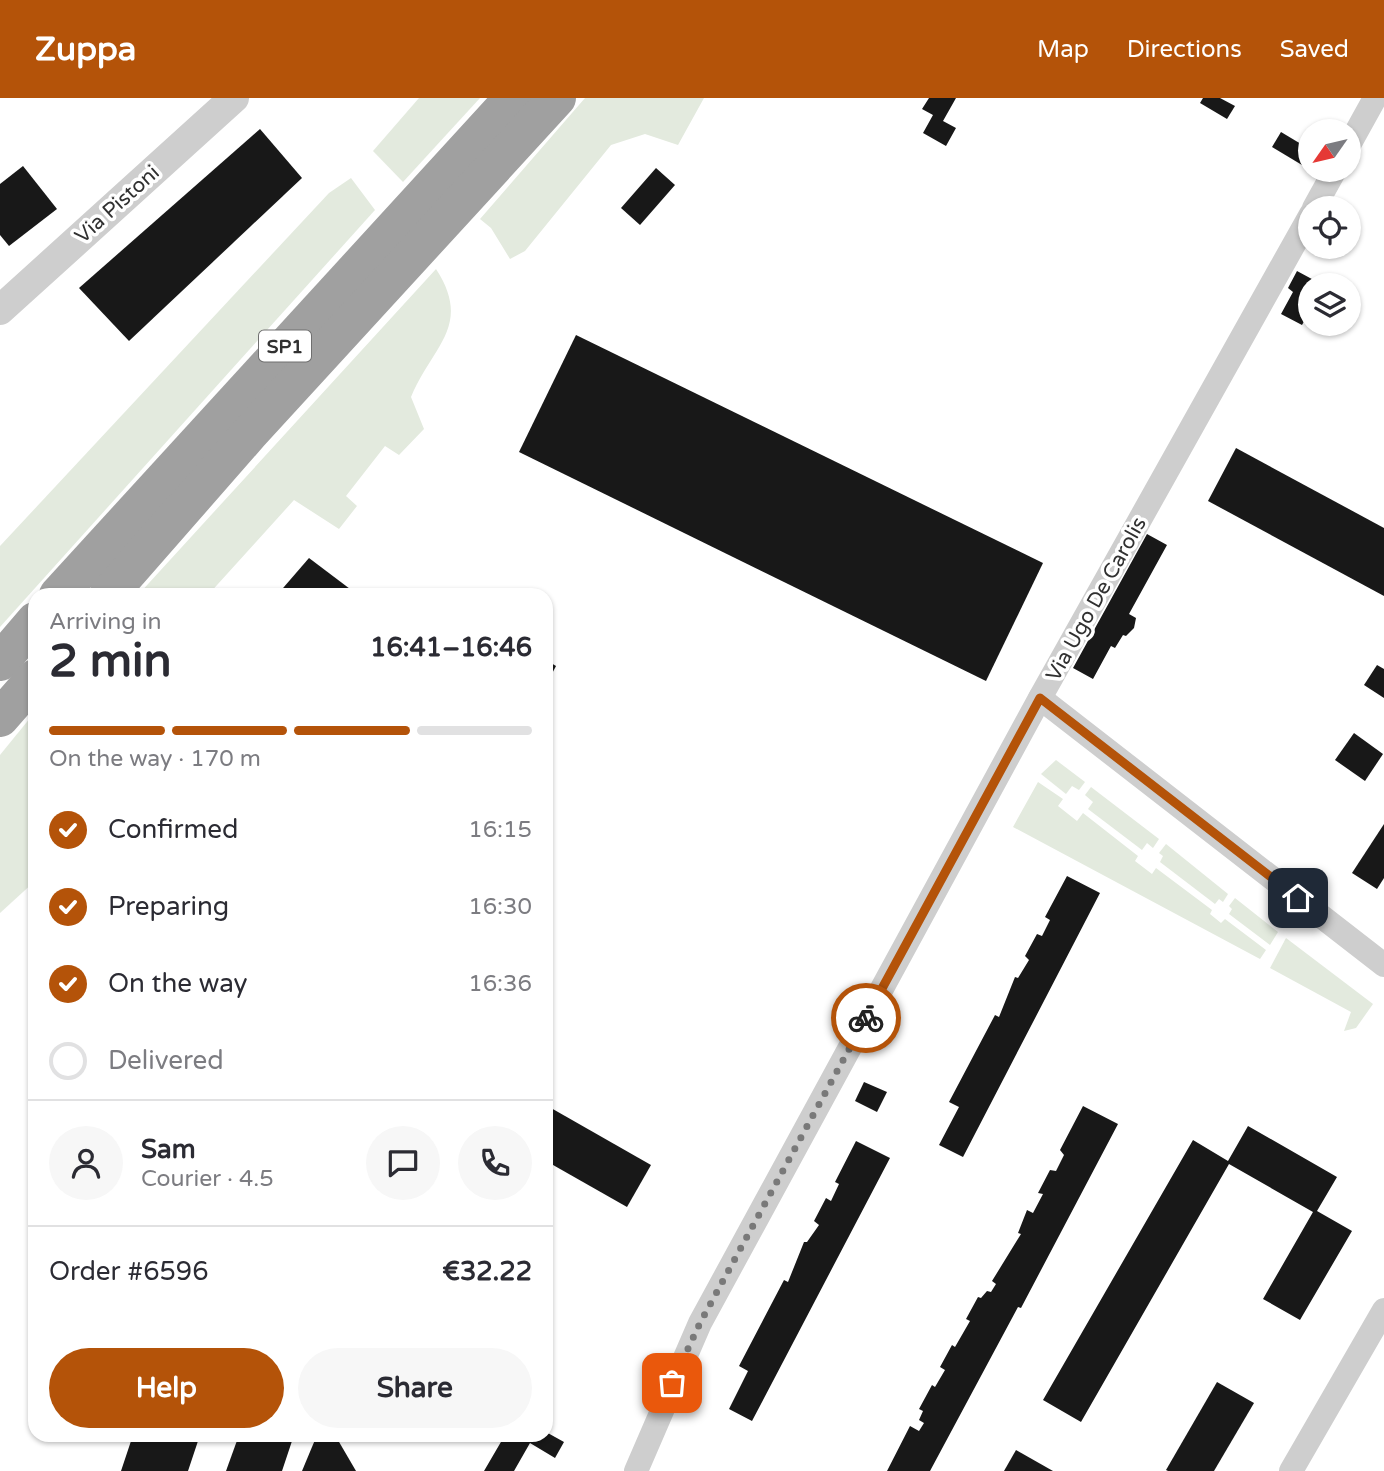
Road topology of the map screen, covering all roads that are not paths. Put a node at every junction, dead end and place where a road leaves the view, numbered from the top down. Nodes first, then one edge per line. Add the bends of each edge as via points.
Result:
1 (234, 98) edge
2 (513, 98) edge
3 (557, 98) edge
4 (1375, 98) edge
5 (1362, 122) edge
6 (1298, 237) edge
7 (0, 310) edge
8 (64, 588) edge
9 (114, 588) edge
10 (28, 629) edge
11 (0, 662) edge
12 (28, 686) edge
13 (1040, 698) junction
14 (0, 718) edge
15 (1384, 965) edge
16 (1384, 1310) edge
17 (636, 1471) edge
18 (1291, 1471) edge

1 - 7 street, Via Pistoni
2 - 8 highway, SP1
3 - 9 highway, SP1
4 - 5 street
6 - 13 street, Via Ugo De Carolis
10 - 11 highway
12 - 14 highway
13 - 15 street
13 - 17 street, Via Ugo De Carolis via 700,1323
16 - 18 street

